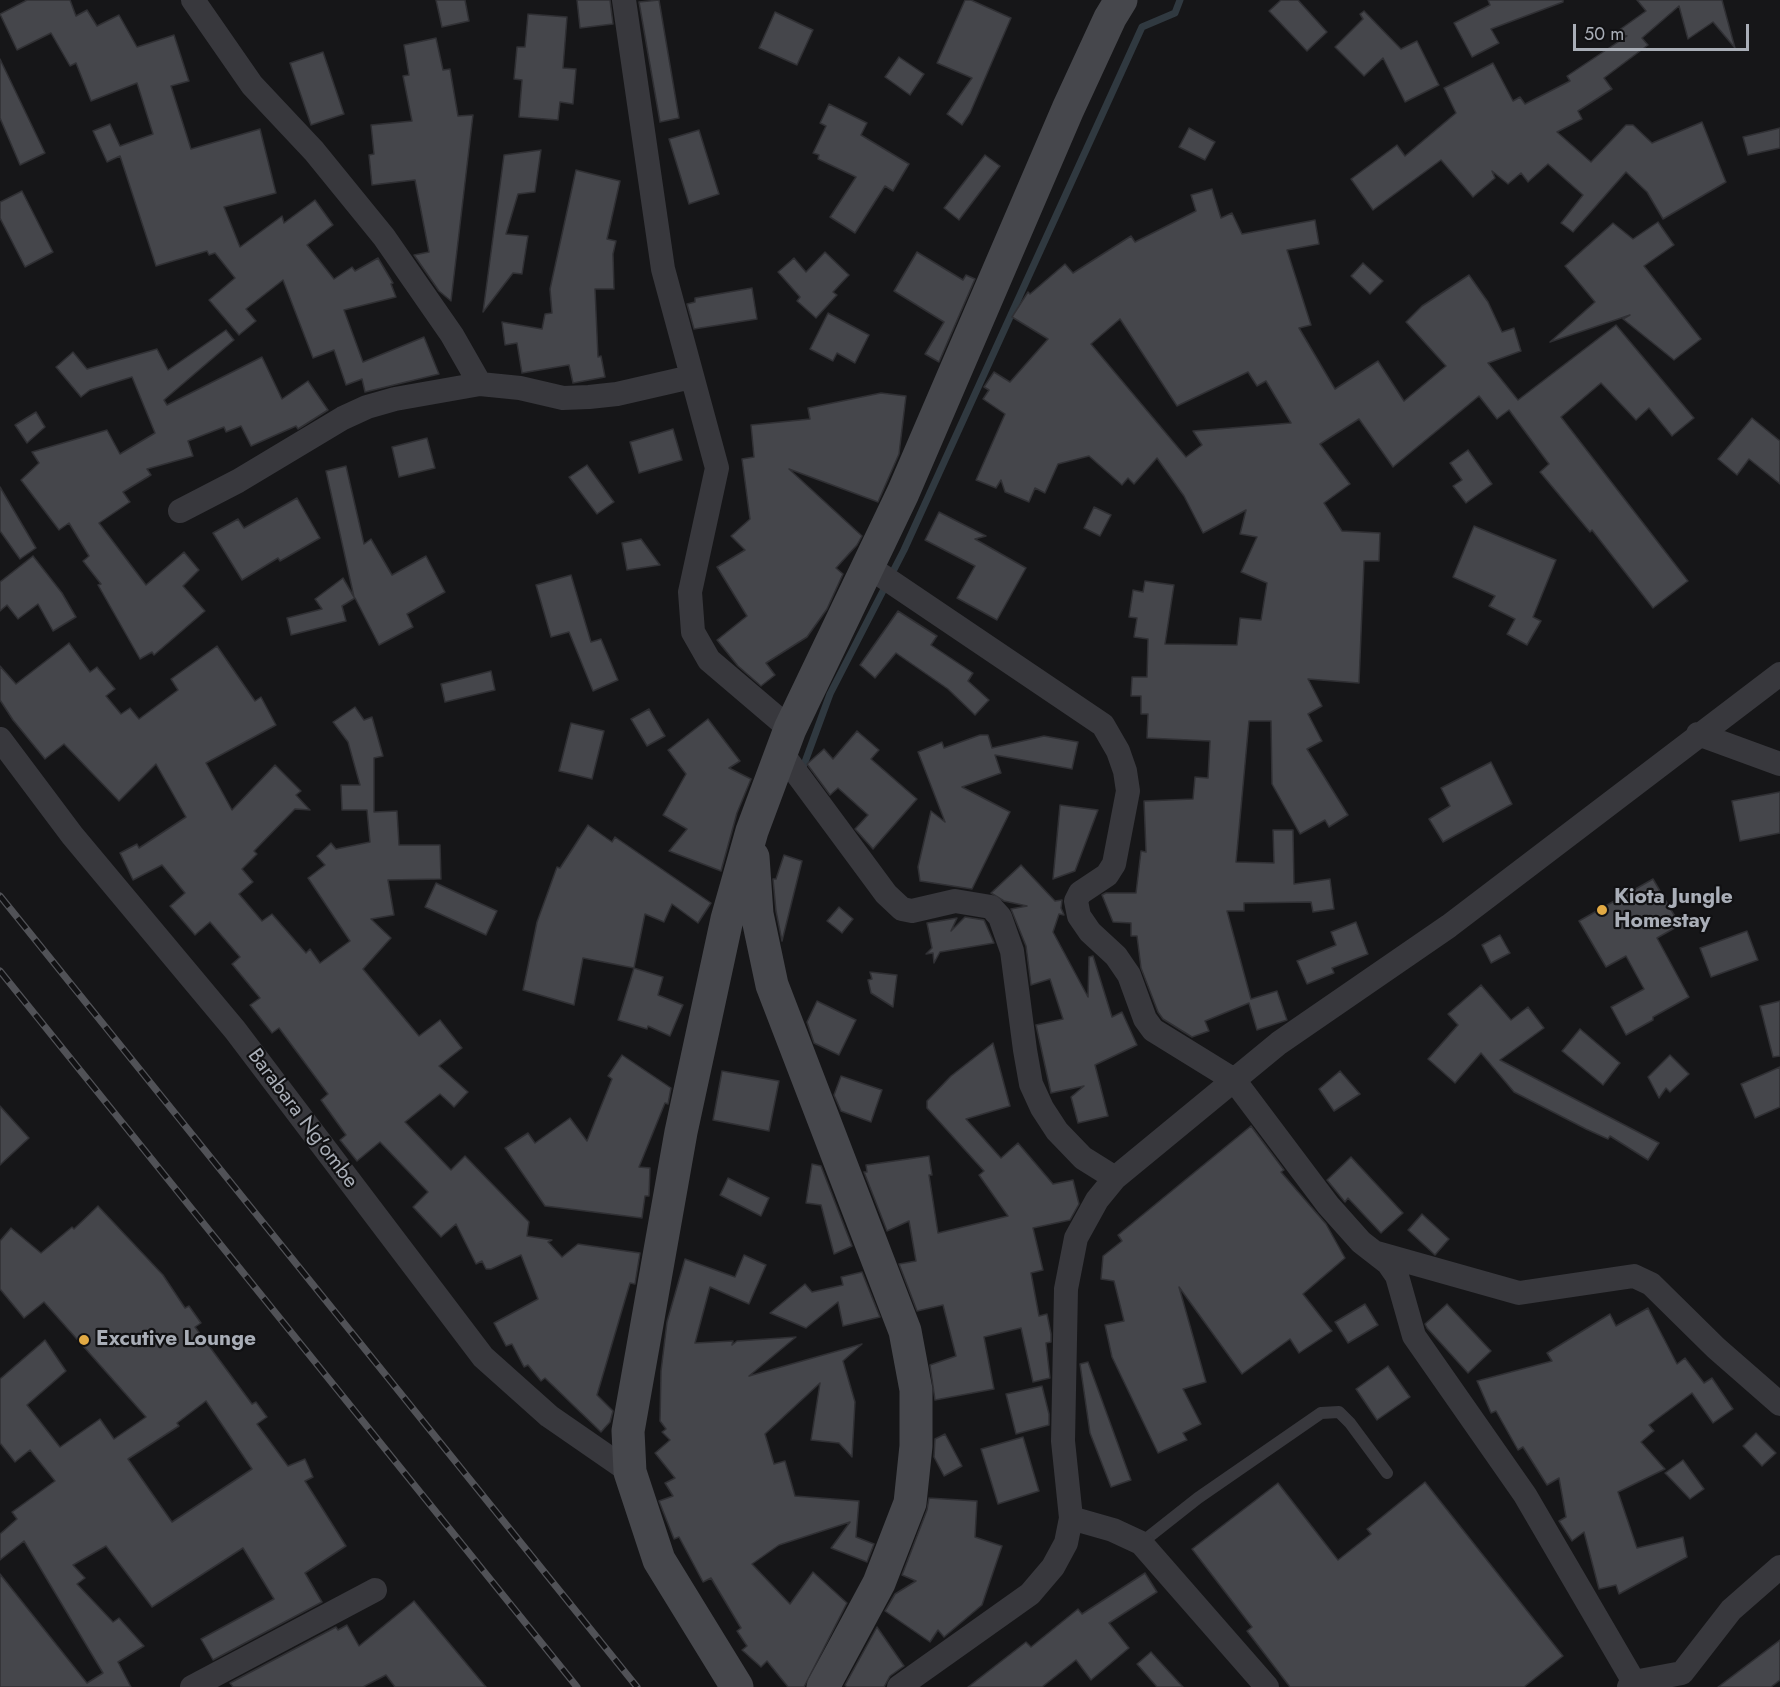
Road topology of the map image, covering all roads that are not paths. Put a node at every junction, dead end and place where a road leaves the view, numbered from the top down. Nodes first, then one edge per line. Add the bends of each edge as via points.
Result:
1 (193, 0) edge
2 (624, 0) edge
3 (1121, 0) edge
4 (691, 377) junction
5 (480, 384) junction
6 (180, 512) dead end
7 (869, 567) junction
8 (1780, 674) edge
9 (1698, 734) junction
10 (0, 739) edge
11 (785, 741) junction
12 (1780, 764) edge
13 (752, 831) junction
14 (1234, 1080) junction
15 (1115, 1178) junction
16 (1377, 1253) junction
17 (1780, 1404) edge
18 (630, 1472) junction
19 (1387, 1473) dead end
20 (1071, 1518) junction
21 (1140, 1543) junction
22 (1780, 1567) edge
23 (375, 1590) dead end
24 (1632, 1684) edge
25 (192, 1687) edge
26 (737, 1687) edge
27 (823, 1687) edge
28 (899, 1687) edge
29 (1267, 1687) edge

1 - 5 street via 252,85 314,151 384,237 452,335
2 - 4 street via 663,269
3 - 7 main road via 1073,99 935,424
4 - 5 street via 617,394 572,398
4 - 11 street via 717,468 690,592 693,632 709,660
5 - 6 street via 366,406
7 - 11 main road
7 - 14 street via 1103,725 1118,751 1128,791 1114,864 1107,875 1080,893 1079,916 1129,975 1153,1030
8 - 9 street
9 - 12 street
9 - 14 street via 1449,926 1279,1043
10 - 18 street, Barabara Ng'ombe via 72,835 236,1030 483,1357 549,1416
11 - 13 main road
11 - 15 street via 885,894 902,909 912,911 955,901 991,907 999,917 1012,951 1031,1084 1057,1131 1083,1158
13 - 18 main road via 727,919 681,1132 628,1431
13 - 27 main road via 757,914 772,985 905,1331 916,1390 910,1503 879,1583
14 - 15 street
14 - 16 street via 1328,1205 1361,1242
15 - 20 street via 1097,1200 1076,1238 1066,1289 1063,1441
16 - 17 street via 1519,1293 1634,1276 1651,1284
16 - 24 street via 1397,1276 1414,1336 1525,1496
18 - 26 main road via 659,1560
19 - 21 lane via 1339,1412 1321,1413
20 - 21 street via 1113,1530
20 - 28 street via 1066,1543 1053,1568 1029,1594
21 - 29 street
22 - 24 street via 1731,1610 1682,1673
23 - 25 street

